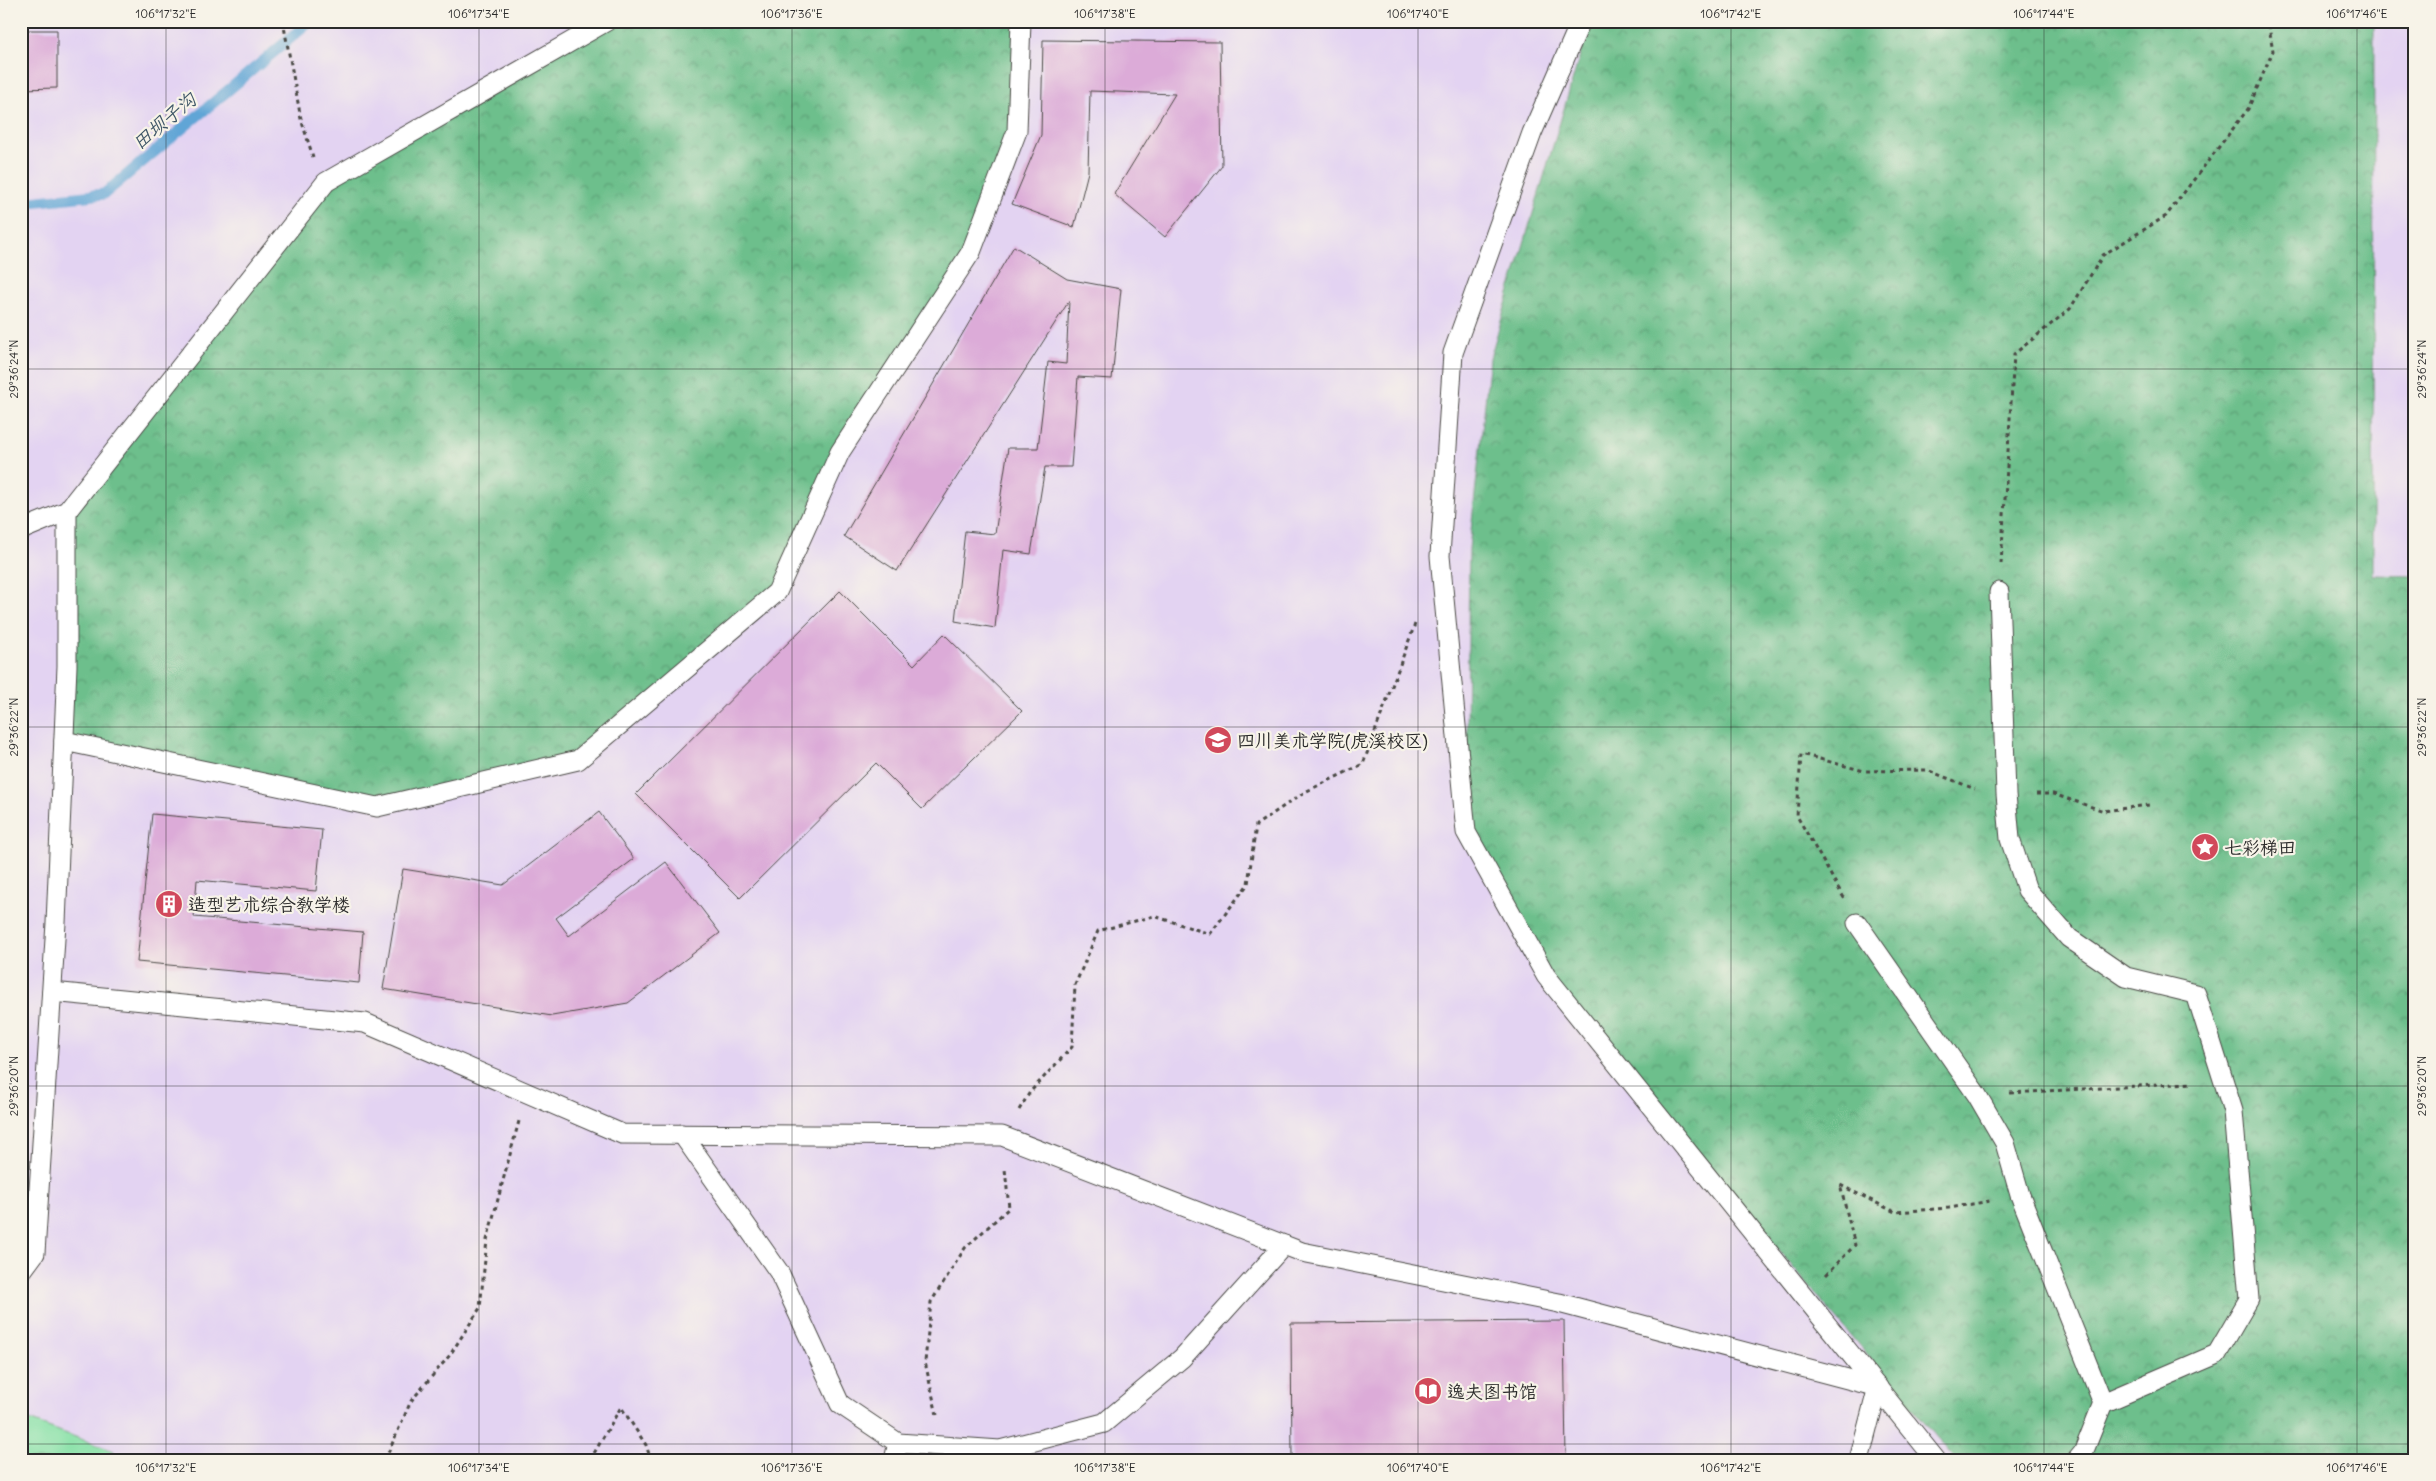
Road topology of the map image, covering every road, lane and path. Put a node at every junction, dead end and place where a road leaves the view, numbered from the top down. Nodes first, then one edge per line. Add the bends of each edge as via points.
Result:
1 (283, 21) edge
2 (607, 21) edge
3 (1021, 21) edge
4 (1581, 21) edge
5 (2268, 21) edge
6 (326, 182) junction
7 (67, 511) junction
8 (21, 530) edge
9 (2000, 592) joint
10 (1416, 619) dead end
11 (64, 742) junction
12 (2006, 794) junction
13 (2149, 805) dead end
14 (1857, 923) joint
15 (52, 992) junction
16 (2223, 1081) junction
17 (1977, 1095) junction
18 (539, 1098) junction
19 (682, 1134) junction
20 (1002, 1136) junction
21 (2020, 1195) junction
22 (1284, 1245) junction
23 (21, 1272) edge
24 (1805, 1297) junction
25 (1878, 1387) junction
26 (2103, 1403) junction
27 (903, 1449) edge
28 (385, 1460) edge
29 (590, 1460) edge
30 (651, 1460) edge
31 (1859, 1460) edge
32 (1936, 1460) edge
33 (2077, 1460) edge

1 - 6 path via 309,150
2 - 6 lane
3 - 11 lane via 1017,131 971,252 840,452 777,592 578,760 378,807
4 - 24 lane via 1532,133 1453,353 1440,556 1466,832 1546,976
5 - 9 path via 2273,52 2248,109 2178,201 2166,216 2103,255 2070,309 2014,354
6 - 7 lane
7 - 8 lane
7 - 11 lane
9 - 12 lane
10 - 20 path via 1363,764 1305,792 1256,825 1248,884 1210,934 1154,916 1098,931 1075,985 1072,1047 1030,1092
11 - 15 lane
12 - 13 path via 2053,794 2104,810
12 - 14 path via 1975,789 1927,770 1864,770 1800,754 1797,816
12 - 16 lane via 2010,839 2027,890 2069,938 2126,977 2196,994
14 - 17 lane
15 - 18 lane via 365,1023
15 - 23 lane via 35,1253
16 - 17 path
16 - 26 lane via 2233,1111 2249,1299 2217,1354
17 - 21 lane via 2004,1143
18 - 19 lane via 622,1134
18 - 28 path via 520,1120 487,1240 480,1308 450,1355 411,1401
19 - 20 lane
19 - 27 lane via 779,1272 840,1404
20 - 22 lane
20 - 27 path via 1009,1208 965,1248 931,1302 925,1362 939,1421
21 - 24 path via 1949,1208 1895,1212 1840,1184 1855,1245
21 - 26 lane
22 - 25 lane via 1302,1252 1559,1303
22 - 27 lane via 1182,1358 1104,1423 1000,1450
24 - 25 lane
25 - 31 lane
25 - 32 lane
26 - 33 lane via 2083,1453
29 - 30 path via 621,1407 646,1445

